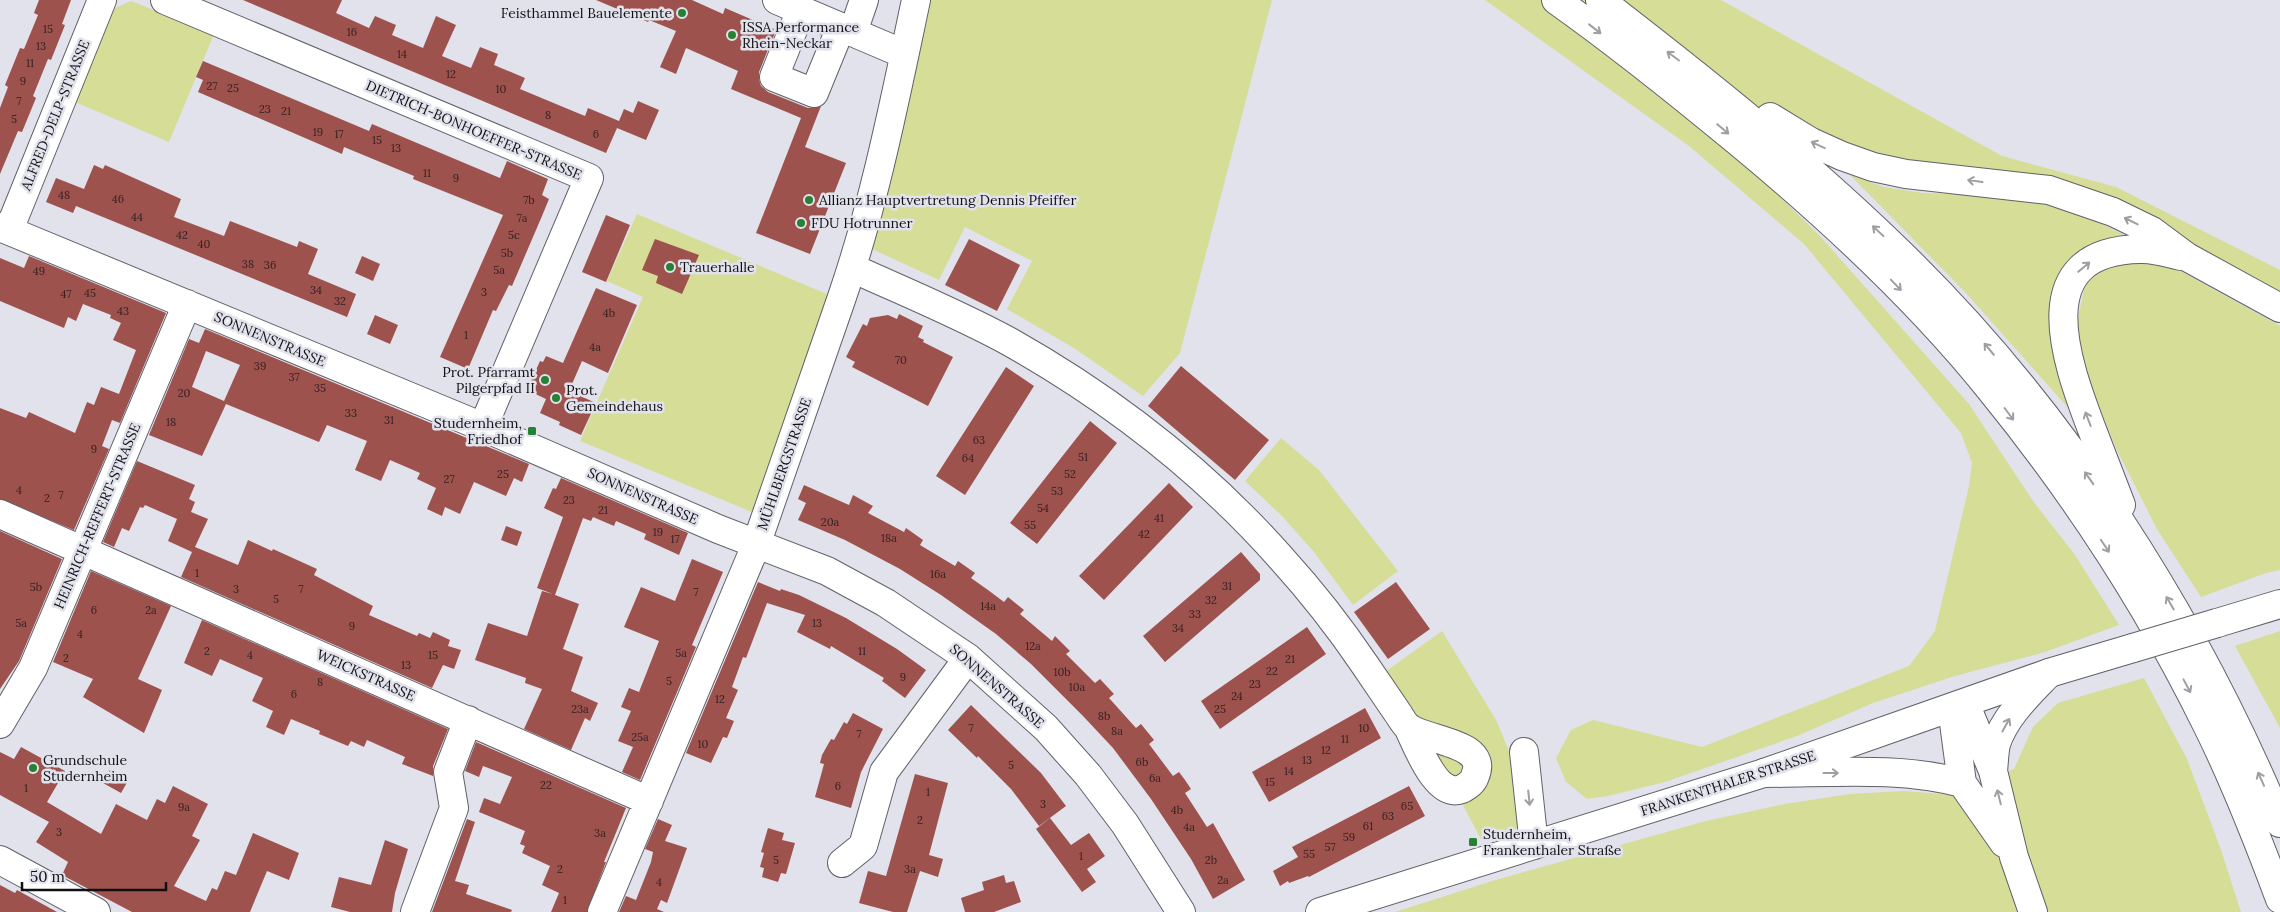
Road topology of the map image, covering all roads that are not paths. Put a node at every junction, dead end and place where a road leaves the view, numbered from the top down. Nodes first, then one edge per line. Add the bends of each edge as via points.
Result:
1 (102, 0) edge
2 (165, 0) edge
3 (864, 0) edge
4 (916, 0) edge
5 (1556, 0) edge
6 (1600, 0) edge
7 (787, 3) edge
8 (847, 30) junction
9 (904, 54) junction
10 (1711, 85) junction
11 (5, 228) edge
12 (2187, 257) junction
13 (852, 268) junction
14 (187, 304) junction
15 (2280, 308) edge
16 (483, 427) junction
17 (0, 514) edge
18 (756, 545) junction
19 (2137, 546) junction
20 (82, 550) junction
21 (2280, 604) edge
22 (968, 658) junction
23 (2049, 674) junction
24 (1958, 705) junction
25 (468, 720) junction
26 (0, 724) edge
27 (1408, 727) dead end
28 (1524, 752) dead end
29 (1993, 771) junction
30 (1764, 773) junction
31 (1962, 783) junction
32 (649, 801) junction
33 (2268, 828) edge
34 (1534, 844) junction
35 (2014, 857) junction
36 (0, 860) edge
37 (842, 863) dead end
38 (2280, 899) edge
39 (96, 912) edge
40 (415, 912) edge
41 (602, 912) edge
42 (1181, 912) edge
43 (1320, 912) edge
44 (2033, 912) edge
45 (2268, 912) edge

1 - 11 main road, ALFRED-DELP-STRASSE via 90,47
2 - 16 main road, DIETRICH-BONHOEFFER-STRASSE via 589,178
3 - 8 main road
4 - 9 main road, MÜHLBERGSTRASSE
5 -> 33 main road via 1694,105 1796,190 1886,274 1945,336 2071,495 2117,565
10 -> 6 main road
7 - 8 main road
7 - 8 main road via 774,77 814,93
8 - 9 main road
9 - 13 main road, MÜHLBERGSTRASSE
12 -> 10 main road via 2152,231 2113,212 2049,190 1906,174 1842,156 1810,142
19 -> 10 main road via 2049,423 1966,322 1822,179
11 - 14 main road, SONNENSTRASSE
12 - 15 main road
19 -> 12 main road via 2078,393 2066,353 2062,312 2067,290 2078,271 2092,259 2109,252 2141,248
13 - 18 main road, MÜHLBERGSTRASSE
13 - 27 main road via 963,318 1061,373 1144,431 1200,477 1259,533 1294,572 1354,648
14 - 16 main road, SONNENSTRASSE
14 - 20 main road, HEINRICH-REFFERT-STRASSE
16 - 18 main road, SONNENSTRASSE
17 - 20 main road, WEICKSTRASSE
18 - 22 main road, SONNENSTRASSE via 828,571 886,603
18 - 32 main road, MÜHLBERGSTRASSE
33 -> 19 main road via 2232,716
20 - 25 main road, WEICKSTRASSE
20 - 26 main road, HEINRICH-REFFERT-STRASSE via 33,668
21 - 23 main road, FRANKENTHALER STRASSE, bridge
22 - 37 main road via 884,772 863,846
22 - 42 main road, SONNENSTRASSE via 1046,728 1088,775 1142,849
23 - 24 main road, FRANKENTHALER STRASSE
29 -> 23 main road via 1996,745 2006,722
24 - 29 main road
24 - 30 main road, FRANKENTHALER STRASSE
24 - 31 main road
25 - 32 main road, WEICKSTRASSE
25 - 40 main road via 448,772 454,808
28 -> 34 main road
35 -> 29 main road
30 -> 31 main road via 1888,773 1934,776
30 - 34 main road, FRANKENTHALER STRASSE
31 - 35 main road
32 - 41 main road, MÜHLBERGSTRASSE
33 - 38 main road
33 - 45 main road
34 - 43 main road, FRANKENTHALER STRASSE
35 - 44 main road
36 - 39 main road

